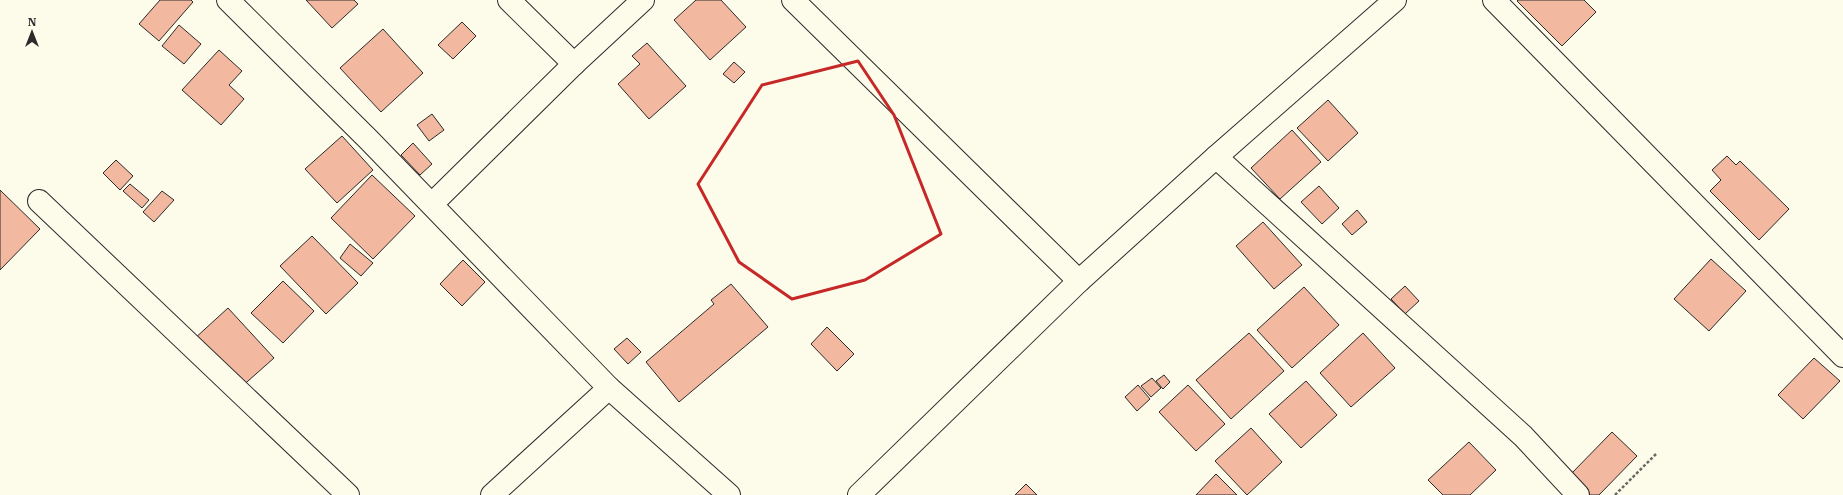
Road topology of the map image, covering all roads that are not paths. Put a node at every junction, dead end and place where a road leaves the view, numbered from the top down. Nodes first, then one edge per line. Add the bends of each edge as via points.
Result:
1 (228, 0) edge
2 (509, 0) edge
3 (643, 0) edge
4 (793, 0) edge
5 (1395, 0) edge
6 (1494, 0) edge
7 (574, 64) junction
8 (1216, 157) junction
9 (39, 202) dead end
10 (432, 204) junction
11 (1079, 281) junction
12 (1843, 356) edge
13 (609, 388) junction
14 (348, 495) edge
15 (492, 495) edge
16 (729, 495) edge
17 (859, 495) edge
18 (1578, 495) edge

1 - 10 street
2 - 7 street
3 - 7 street
4 - 11 street
5 - 8 street
6 - 12 street
7 - 10 street
8 - 11 street
8 - 18 street via 1523,436
9 - 14 street
10 - 13 street
11 - 17 street
13 - 15 street
13 - 16 street

